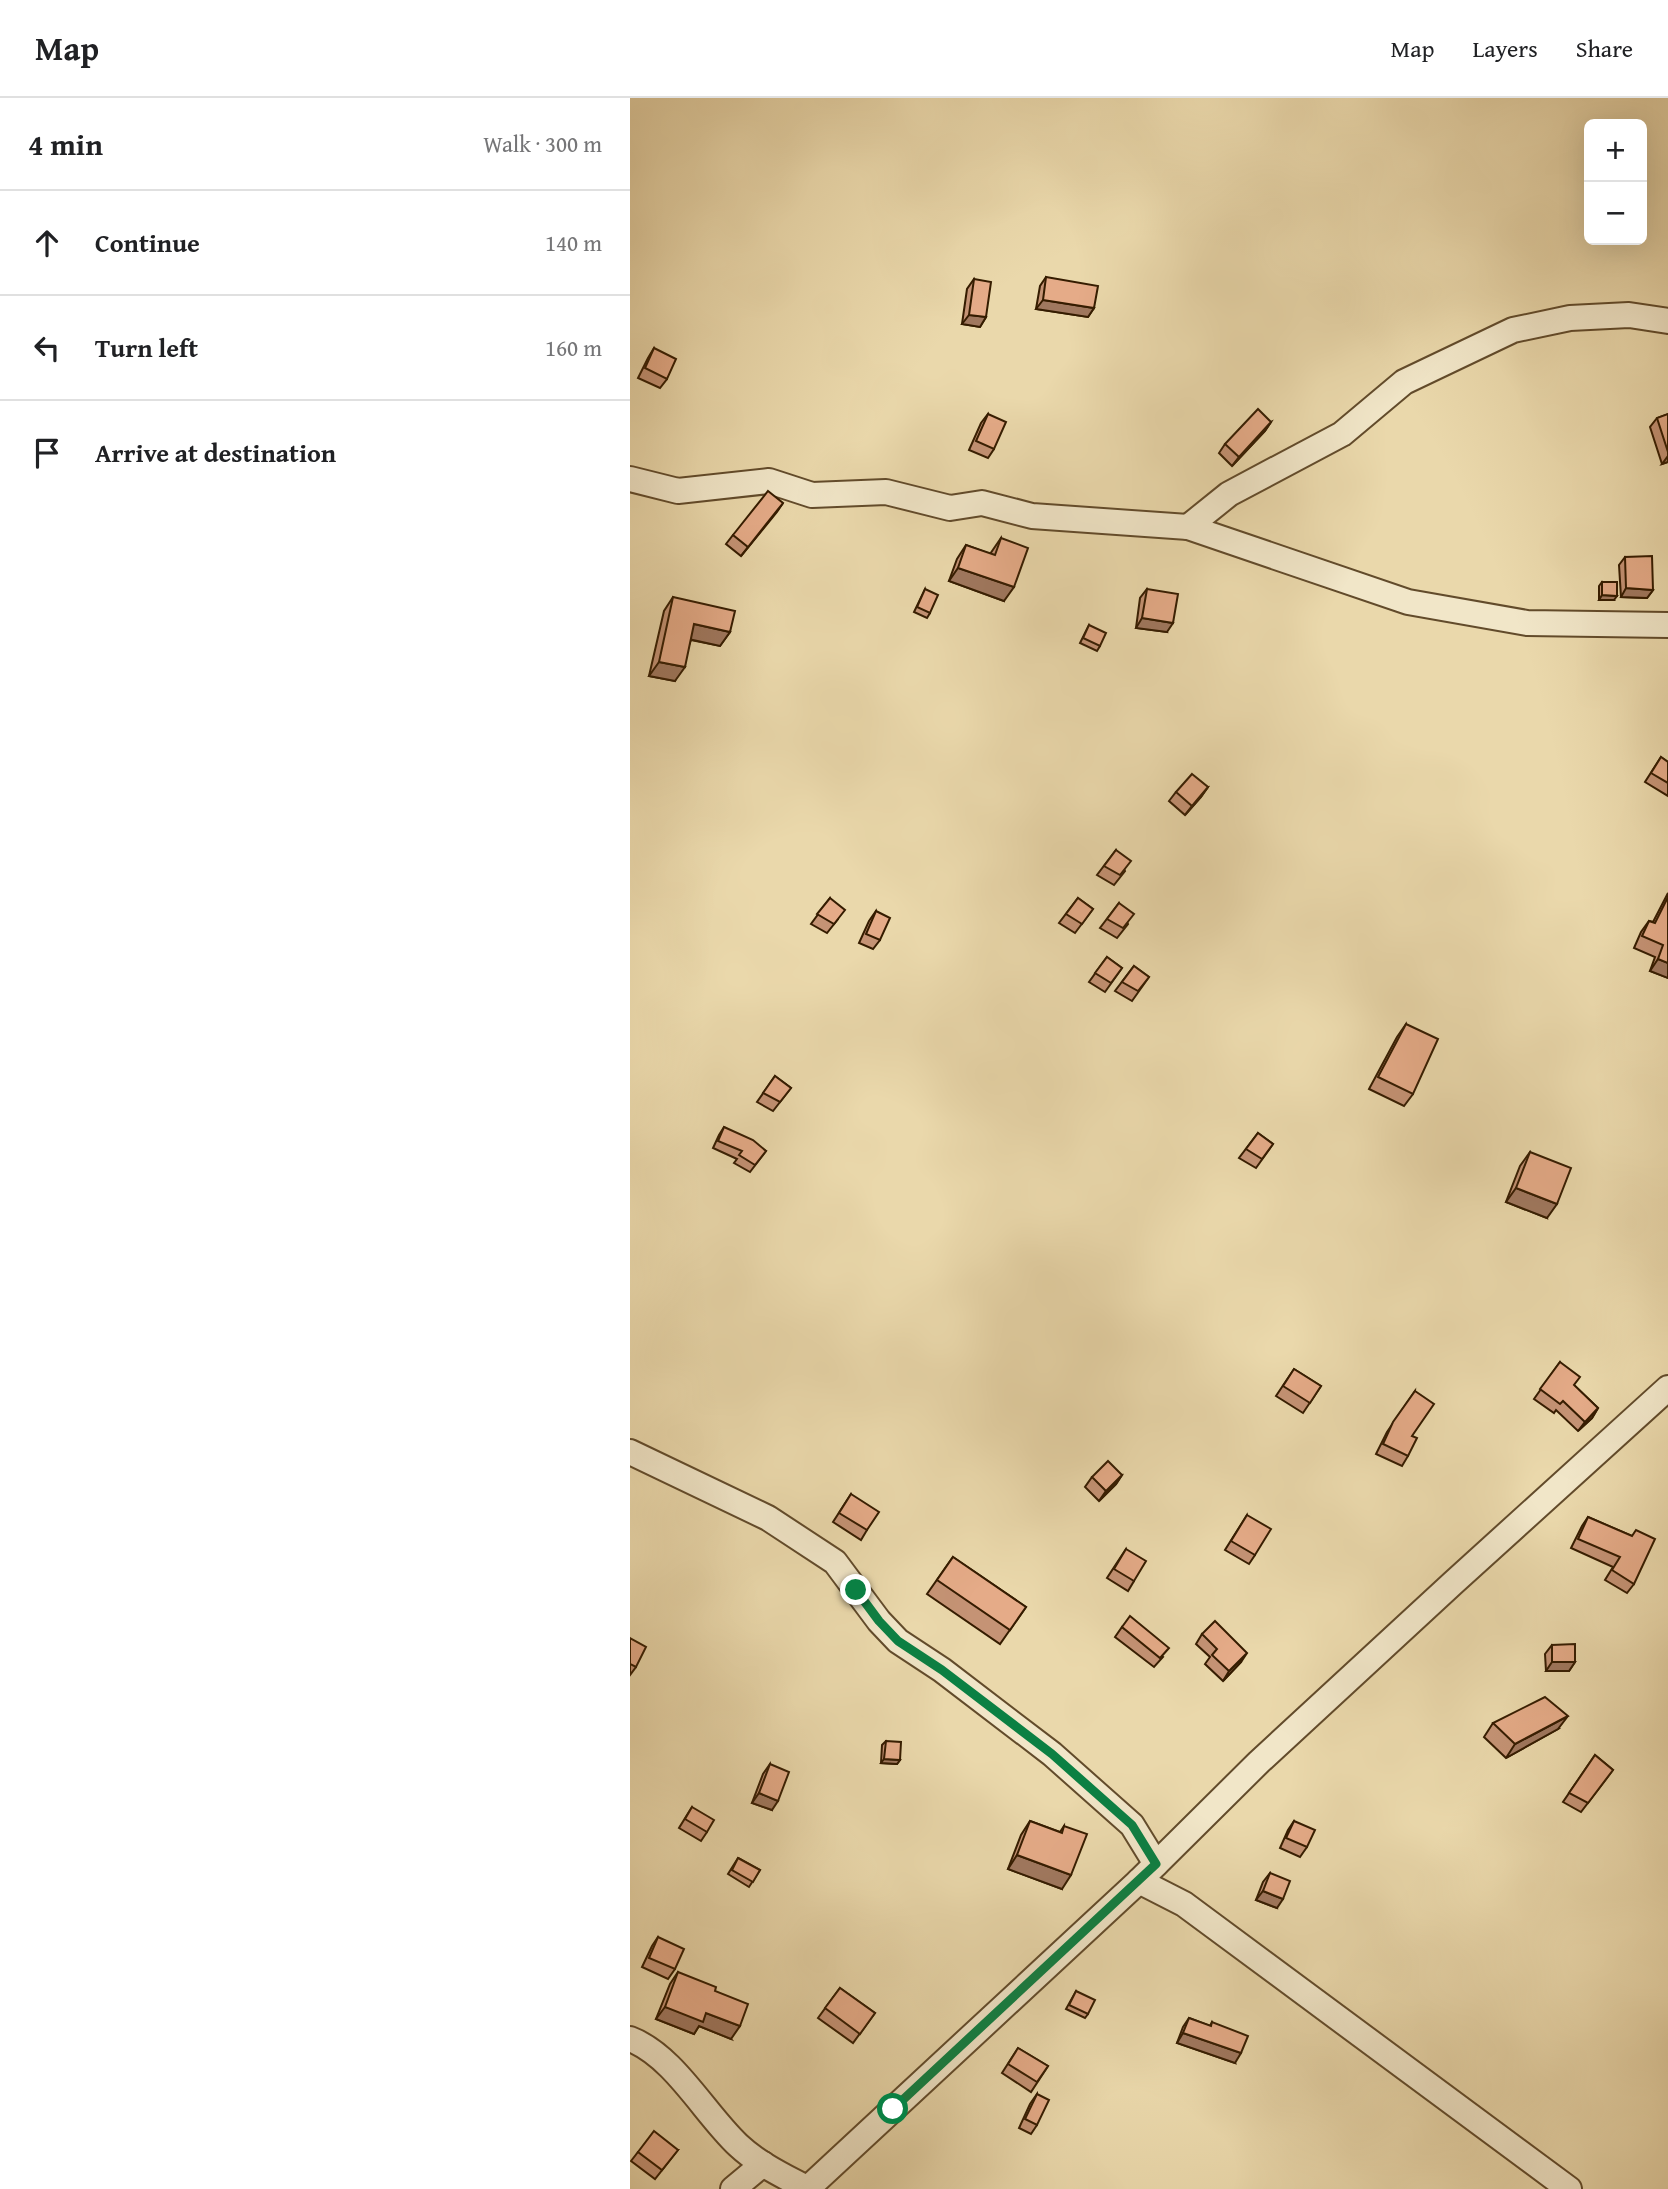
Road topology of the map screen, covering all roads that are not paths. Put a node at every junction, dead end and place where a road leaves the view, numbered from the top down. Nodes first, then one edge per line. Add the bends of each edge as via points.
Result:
1 (1668, 321) edge
2 (630, 479) edge
3 (1188, 527) junction
4 (1668, 625) edge
5 (1668, 1388) edge
6 (630, 1452) edge
7 (1147, 1873) junction
8 (630, 2039) edge
9 (763, 2164) junction
10 (733, 2189) edge
11 (808, 2189) edge
12 (1569, 2189) edge

1 - 3 street via 1629,315 1570,318 1513,330 1404,382 1342,434 1229,494
2 - 3 street via 678,491 769,481 811,495 886,492 950,508 982,503 1032,516
3 - 4 street via 1408,602 1527,622
5 - 7 street via 1259,1762
6 - 7 street via 768,1518 835,1562 898,1641 1052,1754 1132,1825
7 - 11 street
7 - 12 street
8 - 9 street via 666,2061 739,2146
9 - 10 street
9 - 11 street

